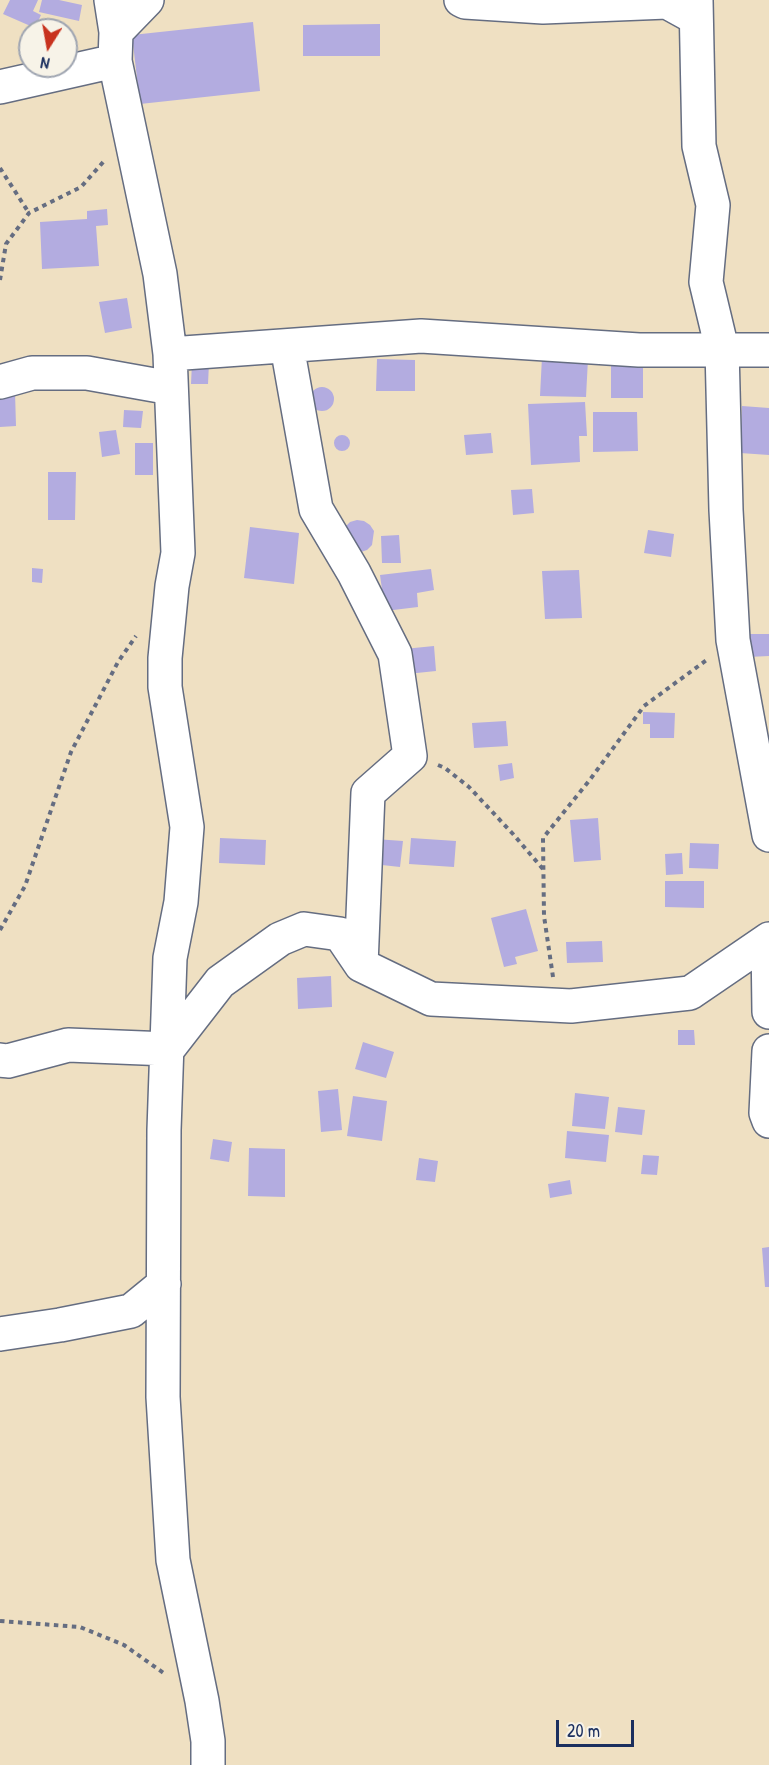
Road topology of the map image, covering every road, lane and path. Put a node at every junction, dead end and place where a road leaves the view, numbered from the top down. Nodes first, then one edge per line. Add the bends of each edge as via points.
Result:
1 (111, 0) edge
2 (147, 0) edge
3 (461, 0) edge
4 (696, 9) edge
5 (115, 47) junction
6 (0, 87) edge
7 (129, 132) junction
8 (0, 168) edge
9 (29, 213) junction
10 (0, 279) edge
11 (287, 346) junction
12 (722, 349) junction
13 (769, 350) edge
14 (170, 354) junction
15 (0, 382) edge
16 (171, 387) junction
17 (138, 633) dead end
18 (733, 640) junction
19 (740, 686) junction
20 (769, 723) edge
21 (410, 756) junction
22 (769, 835) edge
23 (543, 870) junction
24 (0, 930) edge
25 (768, 940) edge
26 (361, 965) junction
27 (571, 1006) junction
28 (769, 1012) edge
29 (168, 1049) junction
30 (769, 1051) edge
31 (0, 1060) edge
32 (769, 1121) edge
33 (164, 1284) junction
34 (0, 1334) edge
35 (0, 1621) edge
36 (202, 1701) junction
37 (208, 1765) edge

1 - 5 street
2 - 5 street
3 - 4 street via 543,7 667,2
4 - 12 street via 699,146 713,205 706,282
5 - 6 street
5 - 7 street
7 - 9 path via 81,187
7 - 14 street via 160,274
8 - 9 path
9 - 10 path via 6,244
11 - 12 street via 421,336 639,350
11 - 14 street
11 - 21 street via 316,509 395,654
12 - 13 street
12 - 18 street
14 - 16 street
15 - 16 street via 32,373 87,374
16 - 29 street via 178,553 165,687 187,827 181,902 170,958
17 - 24 path via 118,662 71,752 25,886
18 - 19 street
18 - 23 path via 644,706 543,838
19 - 20 street
19 - 22 street
21 - 23 path via 445,768 469,787
21 - 26 street via 368,793
23 - 27 path via 544,916 554,982
25 - 27 street via 690,993
25 - 28 street
26 - 27 street via 431,999
26 - 29 street via 340,934 304,929 280,939 220,982
29 - 31 street via 68,1045
29 - 33 street
30 - 32 street
33 - 34 street via 130,1311
33 - 36 street via 163,1397 173,1560
35 - 36 path via 80,1627 124,1644
36 - 37 street

